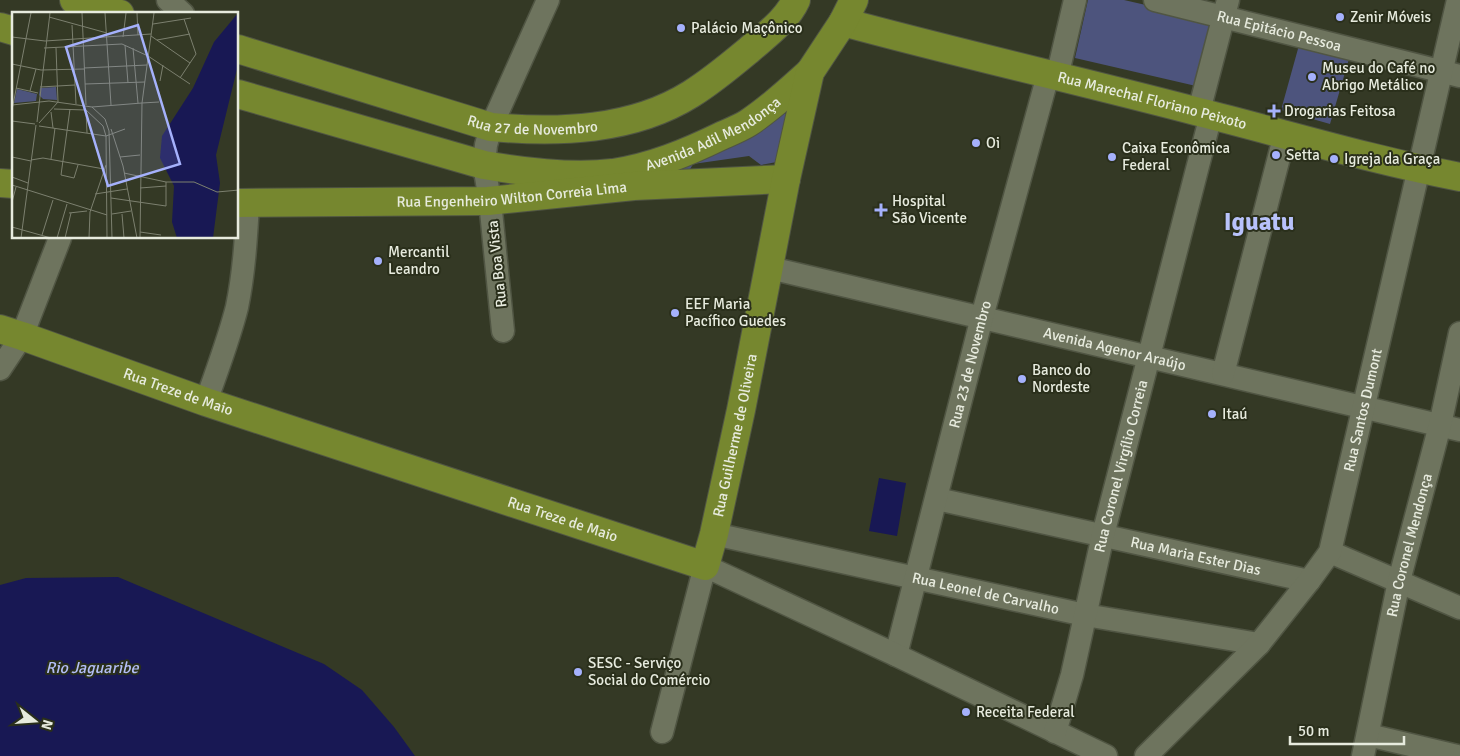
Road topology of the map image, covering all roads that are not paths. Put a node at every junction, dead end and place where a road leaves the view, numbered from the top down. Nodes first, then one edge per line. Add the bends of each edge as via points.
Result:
1 (74, 0) edge
2 (548, 0) edge
3 (1075, 0) edge
4 (1155, 0) edge
5 (1458, 0) edge
6 (790, 1) edge
7 (1226, 8) edge
8 (849, 11) edge
9 (113, 12) edge
10 (239, 50) edge
11 (810, 72) junction
12 (1450, 74) edge
13 (1052, 76) junction
14 (239, 94) edge
15 (1205, 113) junction
16 (491, 127) junction
17 (1285, 134) junction
18 (484, 165) junction
19 (1418, 169) junction
20 (1460, 177) edge
21 (786, 178) junction
22 (490, 201) junction
23 (243, 203) edge
24 (59, 239) edge
25 (770, 268) junction
26 (982, 317) junction
27 (503, 331) dead end
28 (11, 332) edge
29 (1460, 333) edge
30 (1150, 357) junction
31 (0, 369) edge
32 (1223, 374) junction
33 (206, 402) junction
34 (1364, 408) junction
35 (1450, 427) edge
36 (937, 499) junction
37 (714, 534) junction
38 (1103, 535) junction
39 (1330, 552) junction
40 (705, 566) junction
41 (916, 579) junction
42 (1309, 581) junction
43 (1399, 581) junction
44 (1460, 608) edge
45 (1085, 615) junction
46 (1259, 644) junction
47 (896, 656) junction
48 (662, 732) dead end
49 (1055, 732) junction
50 (1366, 745) edge
51 (1106, 756) edge
52 (1146, 756) edge
53 (1456, 756) edge

1 - 9 main road
2 - 16 street, Rua Boa Vista
3 - 13 street, Rua 23 de Novembro
4 - 7 street, Rua Epitácio Pessoa
5 - 12 street, Rua Santos Dumont
6 - 16 main road, Rua 27 de Novembro via 782,20 738,59 691,94 659,110 598,127 556,130
7 - 12 street, Rua Epitácio Pessoa
7 - 15 street, Rua Coronel Virgílio Correia
8 - 11 main road, Rua Guilherme de Oliveira
8 - 13 main road, Rua Marechal Floriano Peixoto
10 - 16 main road, Rua 27 de Novembro
11 - 18 main road, Avenida Adil Mendonça via 748,123 651,166 611,173 570,174 524,172
11 - 21 main road, Rua Guilherme de Oliveira
12 - 19 street, Rua Santos Dumont
13 - 15 main road, Rua Marechal Floriano Peixoto
13 - 26 street, Rua 23 de Novembro
14 - 18 main road
15 - 17 main road, Rua Marechal Floriano Peixoto
15 - 30 street, Rua Coronel Virgílio Correia
16 - 18 street, Rua Boa Vista
17 - 19 main road, Rua Marechal Floriano Peixoto
17 - 32 street
18 - 22 street, Rua Boa Vista
19 - 20 main road, Rua Marechal Floriano Peixoto
19 - 34 street, Rua Santos Dumont
21 - 22 main road, Rua Engenheiro Wilton Correia Lima via 634,186
21 - 25 main road, Rua Guilherme de Oliveira
22 - 23 main road, Rua Engenheiro Wilton Correia Lima
22 - 27 street, Rua Boa Vista
23 - 33 street via 244,266 225,347
24 - 28 street
25 - 26 street, Avenida Agenor Araújo
25 - 37 main road, Rua Guilherme de Oliveira
26 - 30 street, Avenida Agenor Araújo
26 - 36 street, Rua 23 de Novembro
28 - 31 street
28 - 33 main road, Rua Treze de Maio
29 - 35 street, Rua Coronel Mendonça
30 - 32 street, Avenida Agenor Araújo
30 - 38 street, Rua Coronel Virgílio Correia
32 - 34 street, Avenida Agenor Araújo
33 - 40 main road, Rua Treze de Maio
34 - 35 street, Avenida Agenor Araújo
34 - 39 street, Rua Santos Dumont
35 - 43 street, Rua Coronel Mendonça
36 - 38 street, Rua Maria Ester Dias
36 - 41 street, Rua 23 de Novembro
37 - 40 main road, Rua Guilherme de Oliveira
37 - 41 street, Rua Leonel de Carvalho
38 - 42 street, Rua Maria Ester Dias
38 - 45 street, Rua Coronel Virgílio Correia
39 - 42 street, Rua Santos Dumont
39 - 43 street
40 - 47 street, Rua Treze de Maio
40 - 48 street, Rua Guilherme de Oliveira
41 - 45 street, Rua Leonel de Carvalho
41 - 47 street, Rua 23 de Novembro
42 - 46 street, Rua Santos Dumont
43 - 44 street
43 - 50 street, Rua Coronel Mendonça
45 - 46 street, Rua Leonel de Carvalho
45 - 49 street, Rua Coronel Virgílio Correia
46 - 52 street, Rua Santos Dumont
47 - 49 street, Rua Treze de Maio
49 - 51 street, Rua Treze de Maio
50 - 53 street

